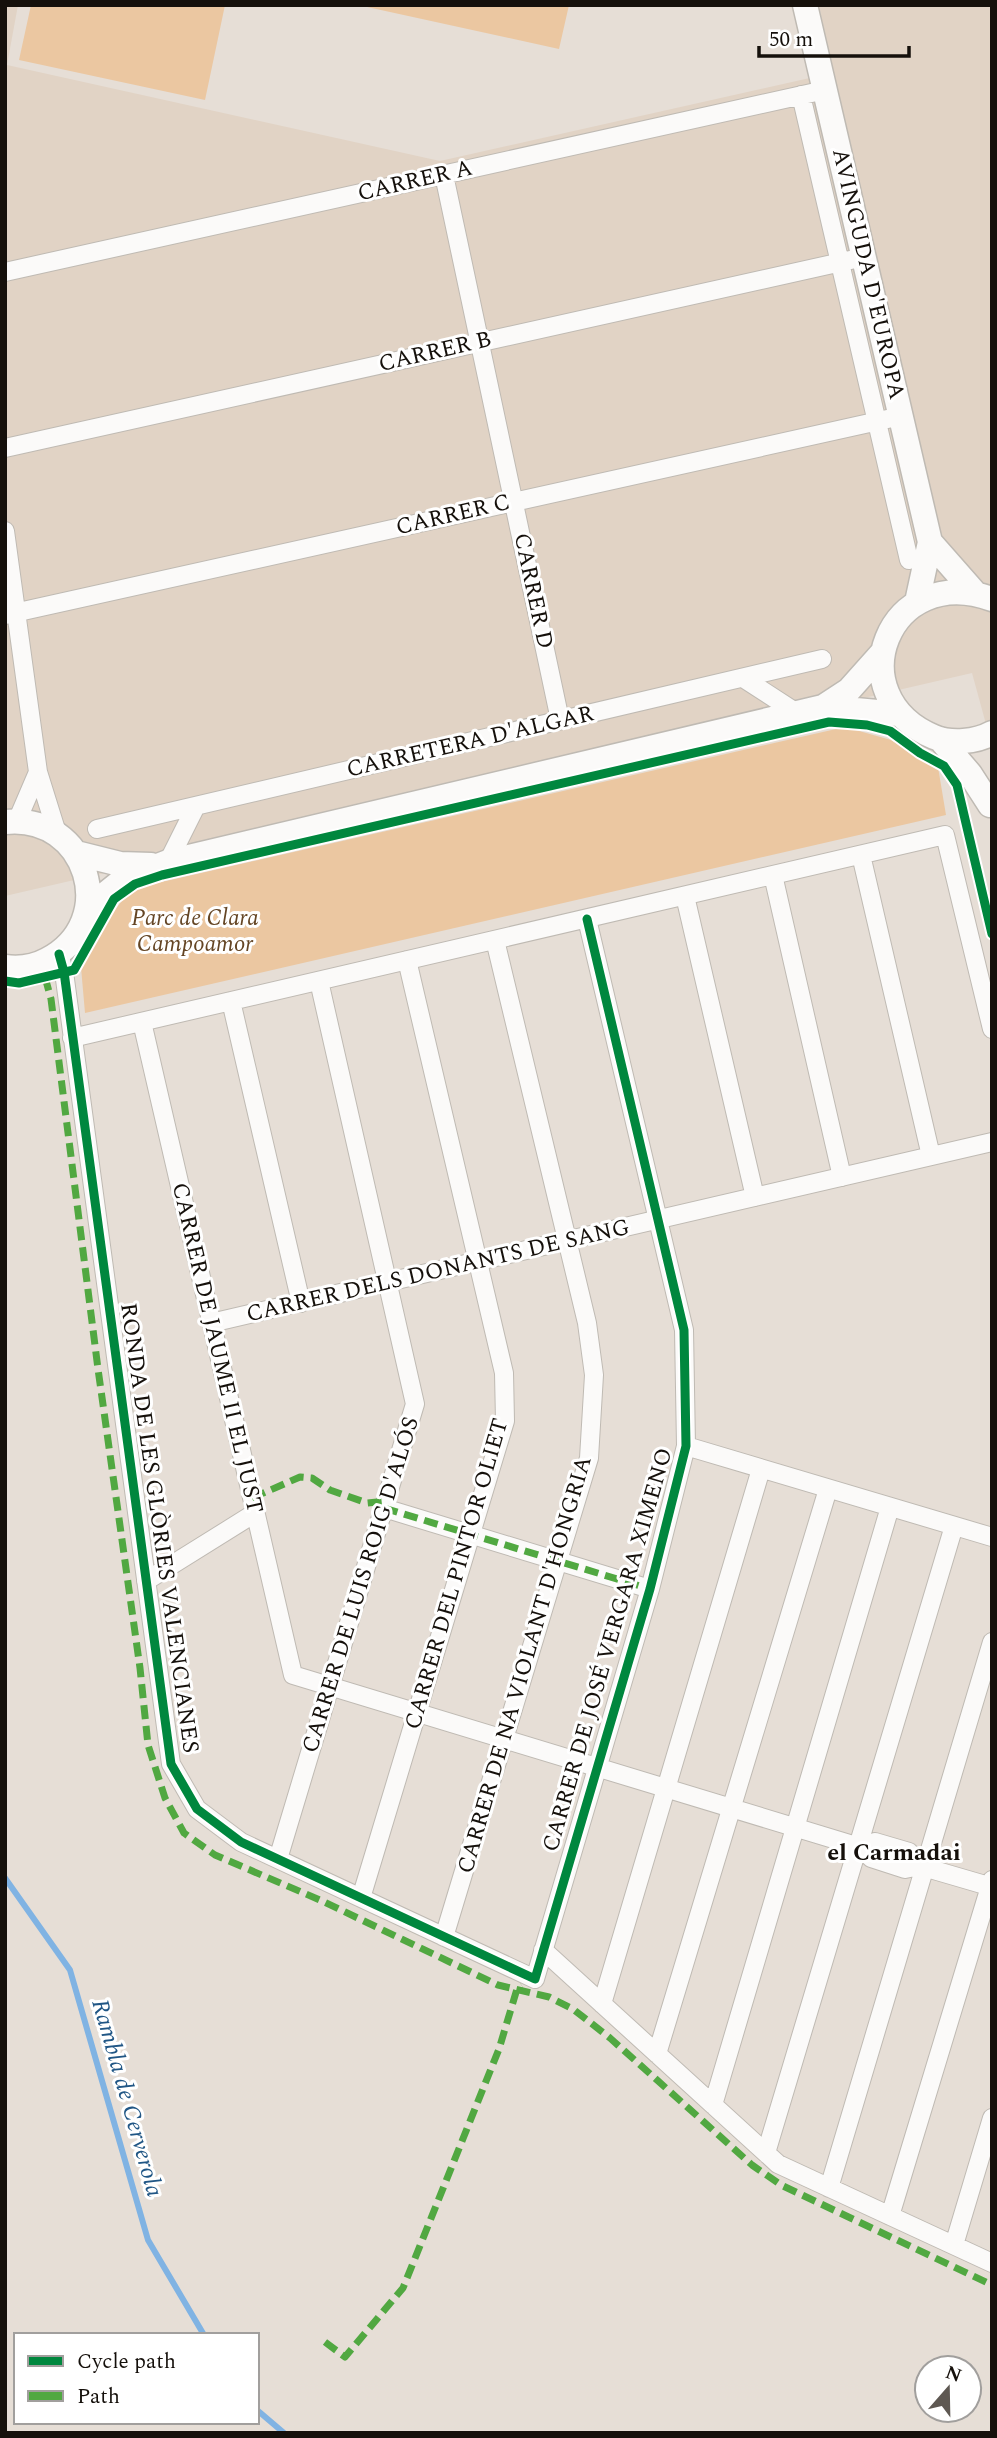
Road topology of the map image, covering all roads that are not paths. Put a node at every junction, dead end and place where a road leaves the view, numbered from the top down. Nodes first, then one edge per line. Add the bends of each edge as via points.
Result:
1 (805, 5) edge
2 (813, 93) junction
3 (444, 175) junction
4 (852, 260) junction
5 (5, 272) edge
6 (480, 342) junction
7 (889, 418) junction
8 (5, 448) edge
9 (514, 502) junction
10 (5, 531) edge
11 (930, 542) junction
12 (909, 560) dead end
13 (983, 595) edge
14 (917, 602) junction
15 (11, 614) edge
16 (882, 653) junction
17 (822, 659) dead end
18 (743, 678) junction
19 (823, 707) junction
20 (797, 713) junction
21 (899, 714) junction
22 (561, 720) junction
23 (992, 733) edge
24 (940, 739) junction
25 (38, 772) junction
26 (991, 801) edge
27 (196, 806) junction
28 (11, 821) edge
29 (97, 829) dead end
30 (57, 833) junction
31 (76, 853) junction
32 (861, 855) junction
33 (163, 864) junction
34 (773, 875) junction
35 (685, 896) junction
36 (88, 908) junction
37 (587, 919) junction
38 (495, 940) junction
39 (59, 954) junction
40 (407, 960) junction
41 (5, 967) edge
42 (319, 981) junction
43 (231, 1001) junction
44 (142, 1022) junction
45 (992, 1029) edge
46 (72, 1038) junction
47 (992, 1142) edge
48 (931, 1156) junction
49 (842, 1177) junction
50 (755, 1197) junction
51 (658, 1220) junction
52 (567, 1241) junction
53 (478, 1261) junction
54 (388, 1282) junction
55 (301, 1303) junction
56 (211, 1324) junction
57 (687, 1446) junction
58 (761, 1469) junction
59 (828, 1489) junction
60 (890, 1507) junction
61 (384, 1508) junction
62 (255, 1513) junction
63 (954, 1526) junction
64 (471, 1534) junction
65 (992, 1537) edge
66 (558, 1561) junction
67 (146, 1581) junction
68 (650, 1589) junction
69 (992, 1642) edge
70 (330, 1686) junction
71 (417, 1713) junction
72 (504, 1739) junction
73 (597, 1768) junction
74 (666, 1788) junction
75 (731, 1808) junction
76 (795, 1828) junction
77 (861, 1847) junction
78 (278, 1859) junction
79 (922, 1866) junction
80 (991, 1885) edge
81 (361, 1898) junction
82 (444, 1937) junction
83 (543, 1950) junction
84 (535, 1979) joint
85 (602, 2004) junction
86 (657, 2054) junction
87 (713, 2105) junction
88 (992, 2118) edge
89 (766, 2153) junction
90 (829, 2188) junction
91 (890, 2216) junction
92 (954, 2245) junction
93 (992, 2263) edge

1 - 2 main road, AVINGUDA D'EUROPA
2 - 3 street, CARRER A
2 - 4 main road, AVINGUDA D'EUROPA
3 - 5 street, CARRER A
3 - 6 street, CARRER D
4 - 6 street, CARRER B
4 - 7 main road, AVINGUDA D'EUROPA
6 - 8 street, CARRER B
6 - 9 street, CARRER D
7 - 9 street, CARRER C
7 - 11 main road, AVINGUDA D'EUROPA
7 - 12 street, AVINGUDA D'EUROPA
9 - 15 street, CARRER C
9 - 22 street, CARRER D
10 - 15 street
11 - 13 main road, AVINGUDA D'EUROPA
11 - 14 main road, AVINGUDA D'EUROPA
13 - 14 main road via 955,590
14 - 16 main road via 901,615
15 - 25 street
16 - 19 main road, CARRETERA D'ALGAR via 849,690
16 - 21 main road via 887,696
17 - 18 street, CARRETERA D'ALGAR
18 - 20 street
18 - 22 street, CARRETERA D'ALGAR
19 - 20 main road, CARRETERA D'ALGAR
19 - 21 main road, CARRETERA D'ALGAR
20 - 33 main road, CARRETERA D'ALGAR
21 - 24 main road via 917,730
22 - 27 street, CARRETERA D'ALGAR
23 - 24 main road via 964,741
24 - 26 main road
25 - 28 street
25 - 30 street
27 - 29 street, CARRETERA D'ALGAR
27 - 33 street
28 - 30 main road via 38,824
30 - 31 main road
31 - 33 main road, CARRETERA D'ALGAR via 120,864
31 - 36 main road via 85,870
32 - 34 street
32 - 45 street via 945,835
32 - 48 street
33 - 36 main road, CARRETERA D'ALGAR via 124,879
34 - 35 street
34 - 49 street
35 - 37 street
35 - 50 street
36 - 39 main road via 77,933
37 - 38 street
37 - 51 street, CARRER DE JOSÉ VERGARA XIMENO
38 - 40 street
38 - 52 street, CARRER DE NA VIOLANT D'HONGRIA
39 - 41 main road via 38,965
39 - 46 street, RONDA DE LES GLÒRIES VALENCIANES
40 - 42 street
40 - 53 street, CARRER DEL PINTOR OLIET
42 - 43 street
42 - 54 street, CARRER DE LUIS ROIG D'ALÓS
43 - 44 street
43 - 55 street
44 - 46 street
44 - 56 street, CARRER DE JAUME II EL JUST
46 - 67 street, RONDA DE LES GLÒRIES VALENCIANES
47 - 48 street, CARRER DELS DONANTS DE SANG
48 - 49 street, CARRER DELS DONANTS DE SANG
49 - 50 street, CARRER DELS DONANTS DE SANG
50 - 51 street, CARRER DELS DONANTS DE SANG
51 - 52 street, CARRER DELS DONANTS DE SANG
51 - 57 street, CARRER DE JOSÉ VERGARA XIMENO via 684,1330
52 - 53 street, CARRER DELS DONANTS DE SANG
52 - 66 street, CARRER DE NA VIOLANT D'HONGRIA via 594,1375 589,1458
53 - 54 street, CARRER DELS DONANTS DE SANG
53 - 64 street, CARRER DEL PINTOR OLIET via 504,1373 505,1421
54 - 55 street, CARRER DELS DONANTS DE SANG
54 - 61 street, CARRER DE LUIS ROIG D'ALÓS via 415,1404
55 - 56 street, CARRER DELS DONANTS DE SANG
56 - 62 street, CARRER DE JAUME II EL JUST
57 - 58 street
57 - 68 street, CARRER DE JOSÉ VERGARA XIMENO
58 - 59 street
58 - 74 street
59 - 60 street
59 - 75 street
60 - 63 street
60 - 76 street
61 - 64 street
61 - 70 street, CARRER DE LUIS ROIG D'ALÓS
62 - 67 street
62 - 70 street, CARRER DE JAUME II EL JUST via 293,1675
63 - 65 street
63 - 77 street
64 - 66 street
64 - 71 street, CARRER DEL PINTOR OLIET
66 - 68 street
66 - 72 street, CARRER DE NA VIOLANT D'HONGRIA
67 - 78 street, RONDA DE LES GLÒRIES VALENCIANES via 171,1764 197,1809 241,1842
68 - 73 street, CARRER DE JOSÉ VERGARA XIMENO
69 - 79 street
70 - 71 street
70 - 78 street, CARRER DE LUIS ROIG D'ALÓS
71 - 72 street
71 - 81 street, CARRER DEL PINTOR OLIET
72 - 73 street
72 - 82 street, CARRER DE NA VIOLANT D'HONGRIA
73 - 74 street
73 - 83 street, CARRER DE JOSÉ VERGARA XIMENO
74 - 75 street
74 - 85 street
75 - 76 street
75 - 86 street
76 - 77 street
76 - 87 street
77 - 79 street via 876,1842 909,1852
77 - 89 street
78 - 81 street, RONDA DE LES GLÒRIES VALENCIANES
79 - 80 street
79 - 90 street
80 - 91 street
81 - 82 street, RONDA DE LES GLÒRIES VALENCIANES
82 - 84 street, RONDA DE LES GLÒRIES VALENCIANES
83 - 84 street, CARRER DE JOSÉ VERGARA XIMENO
83 - 85 street
85 - 86 street
86 - 87 street
87 - 89 street
88 - 92 street
89 - 90 street via 778,2164
90 - 91 street
91 - 92 street
92 - 93 street

